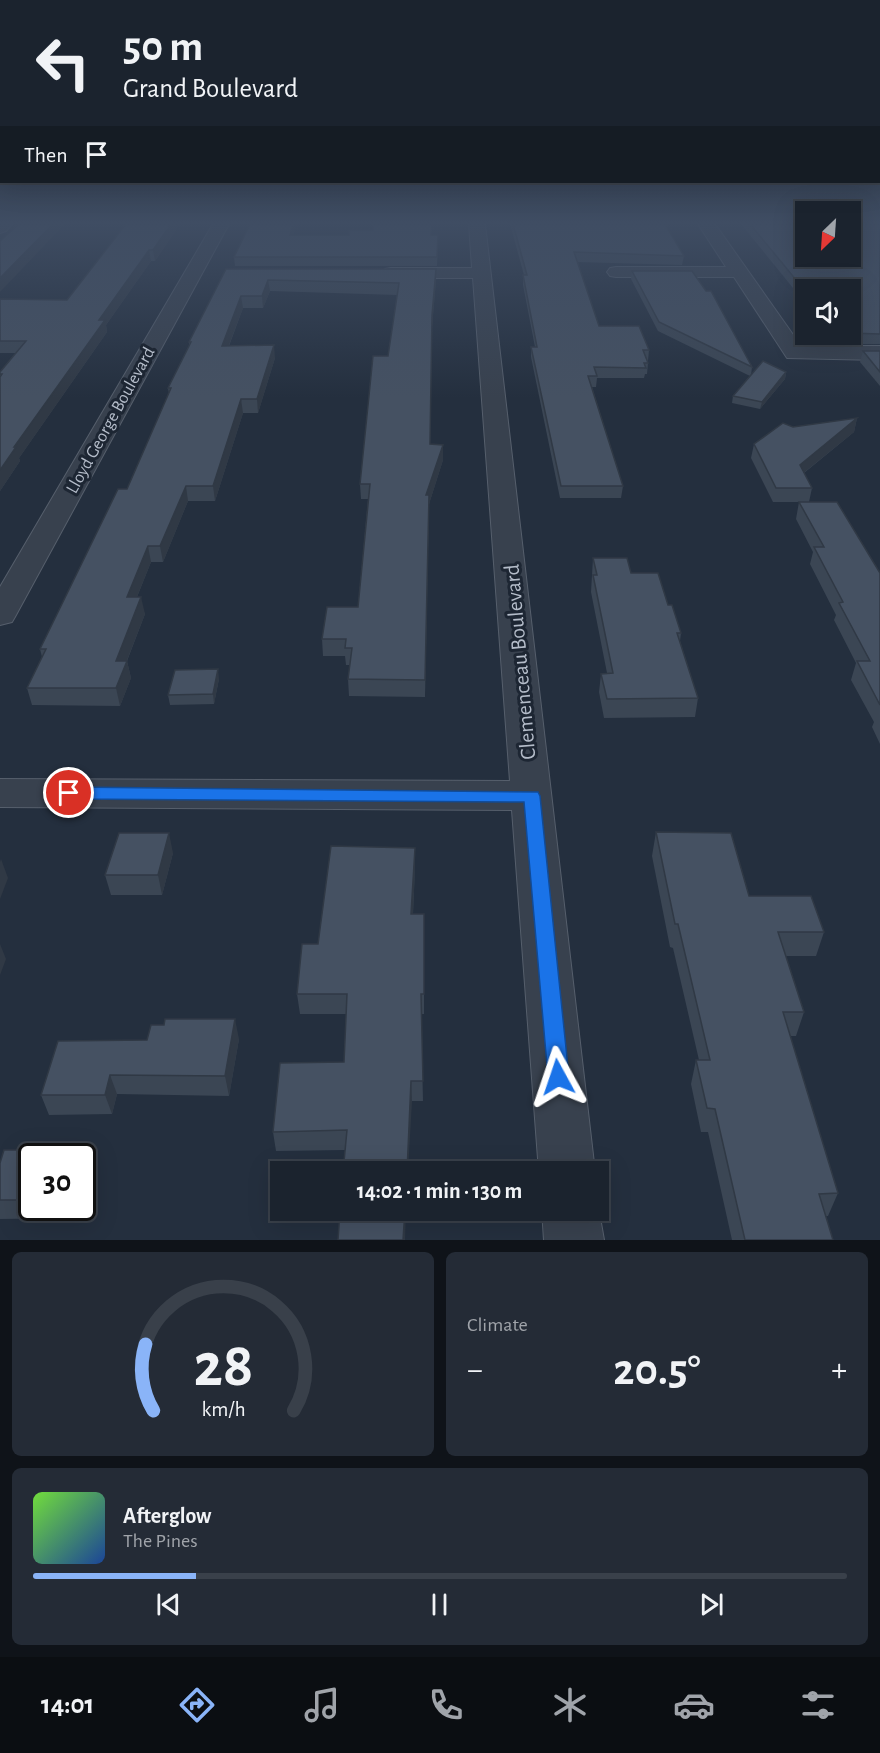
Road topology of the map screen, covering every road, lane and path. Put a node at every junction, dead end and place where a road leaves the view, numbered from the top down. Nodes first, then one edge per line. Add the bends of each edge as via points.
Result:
1 (199, 282) edge
2 (483, 282) edge
3 (746, 282) edge
4 (880, 353) edge
5 (0, 615) edge
6 (0, 793) edge
7 (532, 796) junction
8 (566, 1161) edge
9 (572, 1221) edge
10 (574, 1240) edge

1 - 5 street, Lloyd George Boulevard
2 - 7 street, Clemenceau Boulevard
3 - 4 street via 795,352
6 - 7 street
7 - 8 street, Clemenceau Boulevard
9 - 10 street

